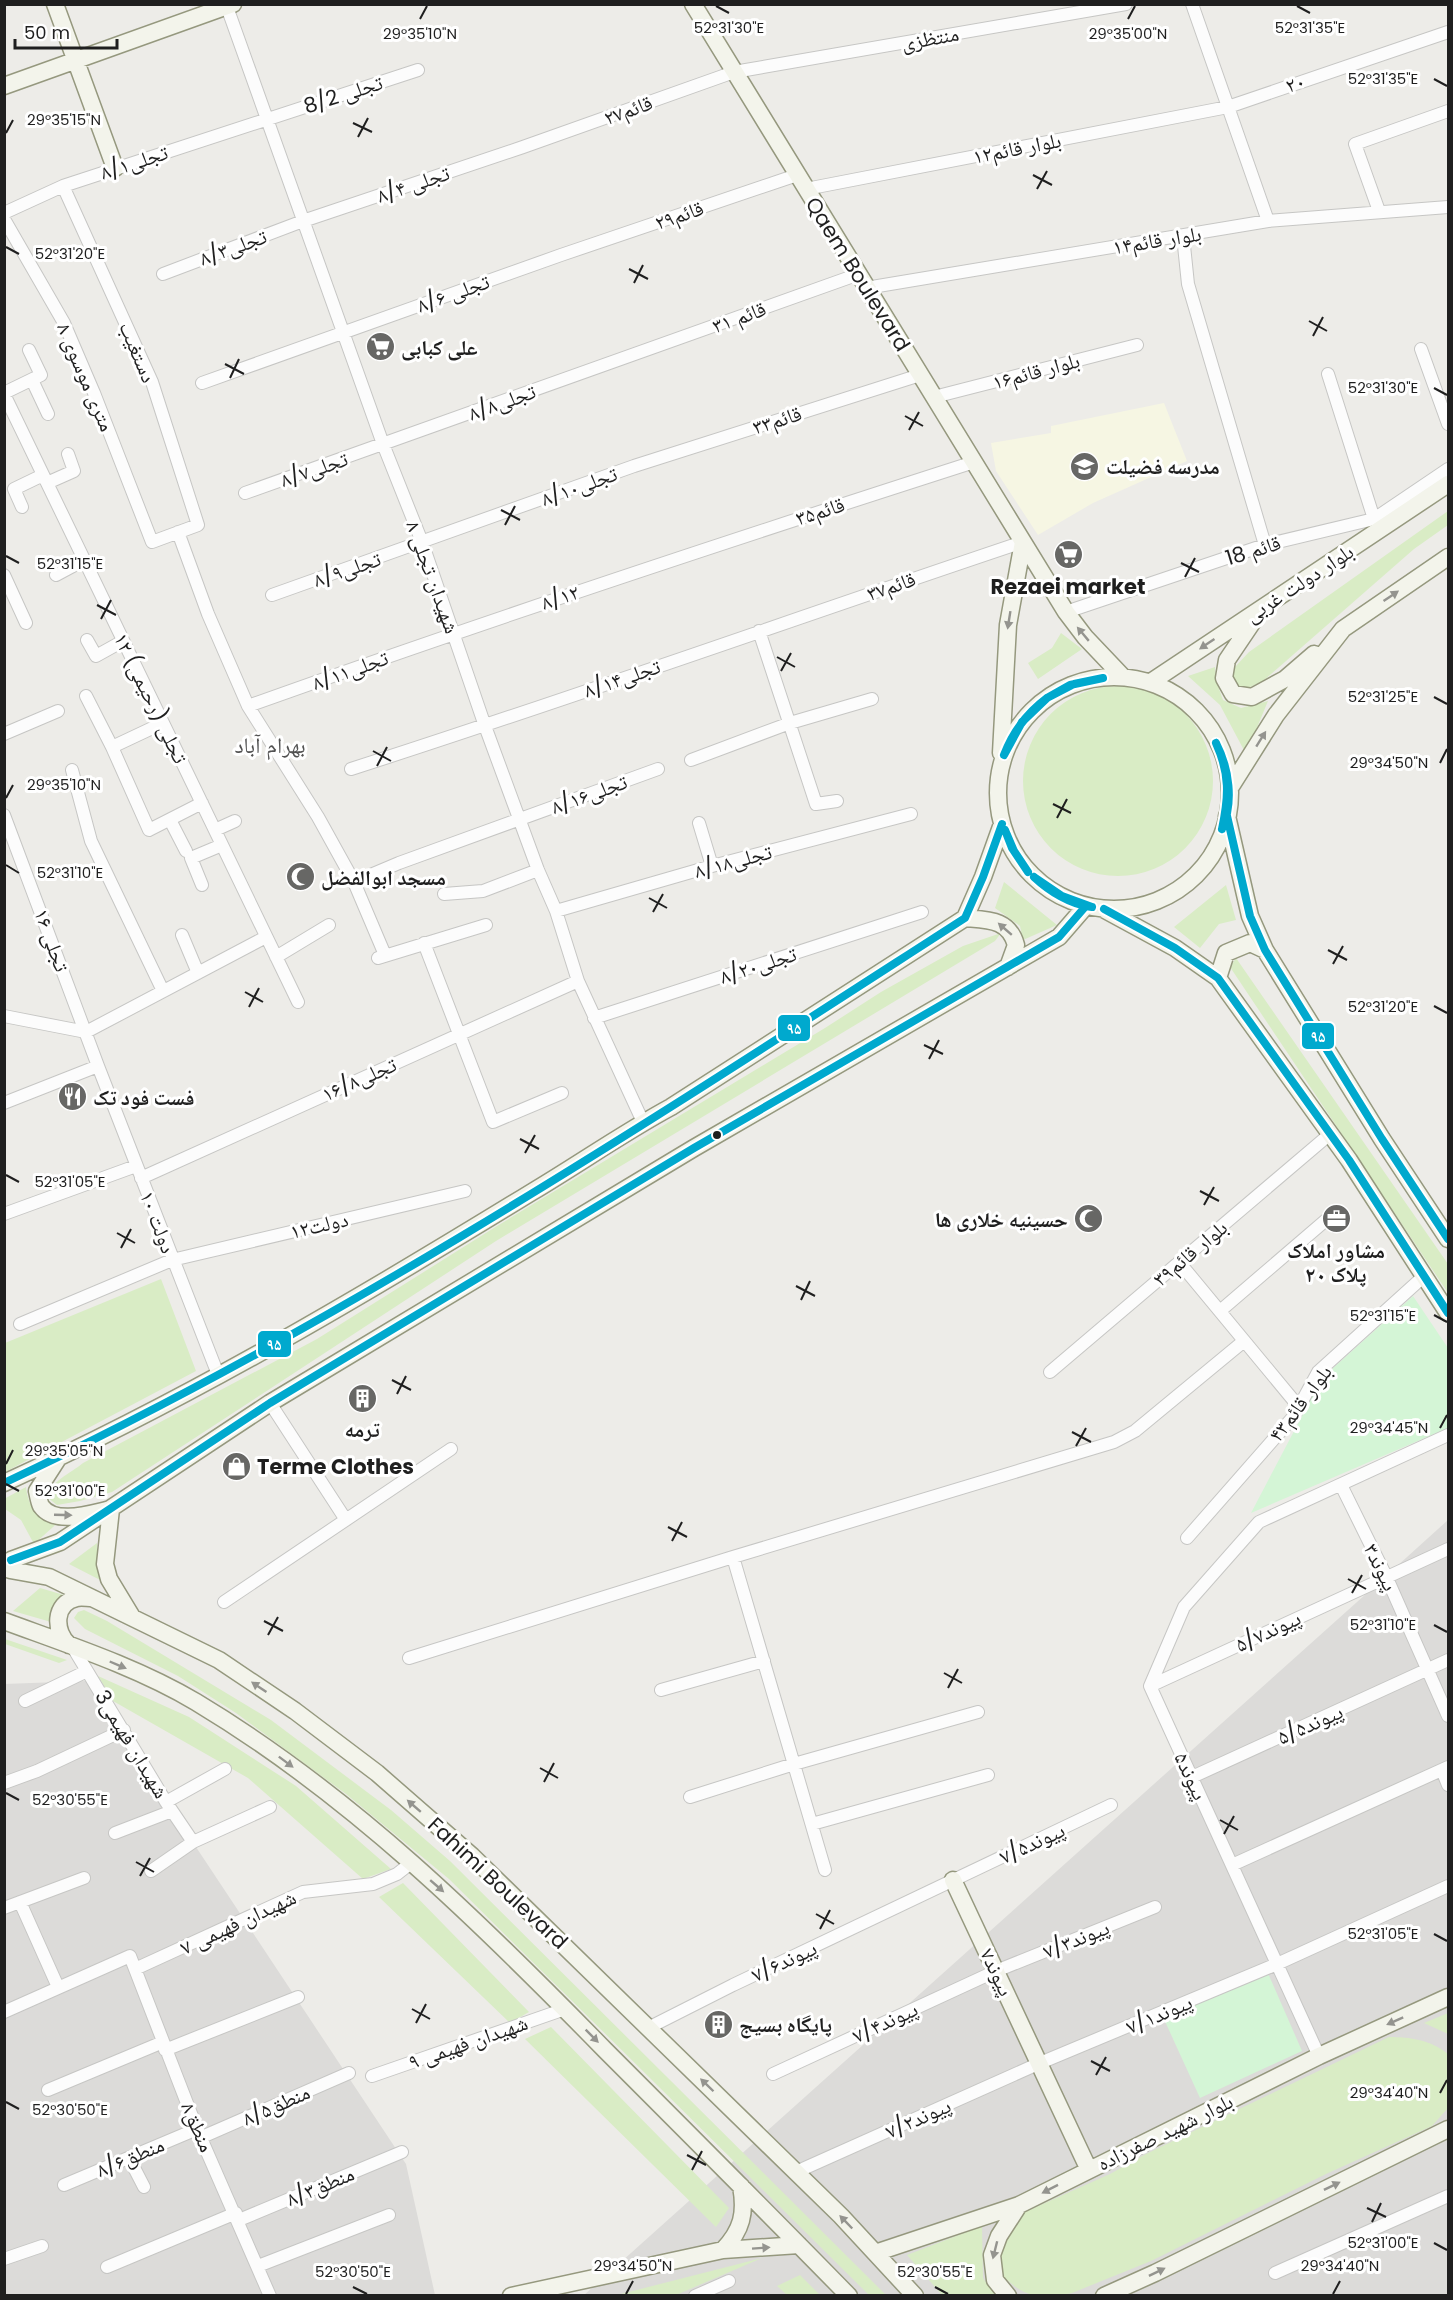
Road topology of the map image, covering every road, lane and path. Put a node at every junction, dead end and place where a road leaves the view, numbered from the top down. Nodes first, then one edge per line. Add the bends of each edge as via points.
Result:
1 (55, 4) edge
2 (693, 4) edge
3 (1126, 4) edge
4 (1192, 4) edge
5 (230, 6) edge
6 (1449, 32) edge
7 (77, 61) junction
8 (418, 70) dead end
9 (734, 72) junction
10 (4, 86) edge
11 (1228, 107) junction
12 (1449, 111) edge
13 (267, 118) junction
14 (523, 147) joint
15 (115, 168) junction
16 (802, 182) junction
17 (63, 186) junction
18 (1449, 207) edge
19 (1379, 211) junction
20 (4, 213) edge
21 (4, 219) edge
22 (303, 221) junction
23 (1268, 221) junction
24 (1183, 236) junction
25 (561, 255) joint
26 (163, 274) dead end
27 (863, 281) junction
28 (344, 332) junction
29 (1137, 345) dead end
30 (29, 350) dead end
31 (1421, 350) dead end
32 (620, 360) joint
33 (1328, 374) dead end
34 (920, 375) junction
35 (37, 377) junction
36 (202, 383) dead end
37 (4, 393) edge
38 (934, 397) junction
39 (48, 414) dead end
40 (1449, 424) edge
41 (383, 444) junction
42 (68, 454) dead end
43 (974, 462) junction
44 (634, 466) joint
45 (1449, 469) edge
46 (45, 479) junction
47 (1449, 484) edge
48 (245, 494) dead end
49 (22, 507) dead end
50 (1374, 519) junction
51 (178, 532) junction
52 (422, 542) junction
53 (1023, 542) junction
54 (1265, 545) junction
55 (1449, 557) edge
56 (84, 560) junction
57 (667, 561) joint
58 (4, 575) edge
59 (56, 575) dead end
60 (272, 595) dead end
61 (10, 601) edge
62 (1264, 606) junction
63 (1066, 612) junction
64 (26, 623) dead end
65 (1343, 629) junction
66 (759, 631) junction
67 (453, 633) junction
68 (87, 639) dead end
69 (123, 641) junction
70 (1123, 676) junction
71 (1151, 682) junction
72 (86, 696) dead end
73 (872, 699) dead end
74 (248, 706) junction
75 (58, 711) dead end
76 (163, 723) junction
77 (790, 723) junction
78 (485, 726) junction
79 (4, 734) edge
80 (112, 747) junction
81 (691, 760) dead end
82 (351, 769) dead end
83 (658, 769) dead end
84 (72, 770) dead end
85 (1000, 770) junction
86 (1230, 788) junction
87 (837, 801) dead end
88 (202, 803) junction
89 (4, 814) edge
90 (911, 814) dead end
91 (1227, 816) junction
92 (520, 819) junction
93 (170, 820) junction
94 (235, 821) dead end
95 (699, 823) dead end
96 (1002, 824) junction
97 (215, 830) junction
98 (222, 845) junction
99 (186, 851) dead end
100 (712, 866) junction
101 (538, 870) junction
102 (354, 882) junction
103 (202, 885) dead end
104 (444, 894) dead end
105 (1085, 907) junction
106 (1104, 909) junction
107 (556, 911) junction
108 (922, 912) dead end
109 (965, 918) junction
110 (329, 925) dead end
111 (486, 925) dead end
112 (182, 935) dead end
113 (266, 937) junction
114 (424, 944) junction
115 (1265, 950) junction
116 (276, 957) junction
117 (1008, 967) junction
118 (198, 973) junction
119 (1218, 978) junction
120 (578, 981) junction
121 (163, 991) junction
122 (298, 1002) dead end
123 (4, 1016) edge
124 (594, 1018) junction
125 (86, 1032) junction
126 (458, 1035) junction
127 (98, 1066) junction
128 (562, 1093) dead end
129 (4, 1103) edge
130 (643, 1122) junction
131 (1330, 1134) junction
132 (138, 1172) junction
133 (465, 1191) dead end
134 (1425, 1203) junction
135 (4, 1214) edge
136 (1449, 1216) edge
137 (1326, 1220) dead end
138 (1449, 1239) edge
139 (172, 1260) junction
140 (1179, 1262) junction
141 (1423, 1277) junction
142 (1220, 1311) junction
143 (1449, 1313) edge
144 (20, 1324) dead end
145 (1244, 1341) junction
146 (1050, 1372) dead end
147 (219, 1377) junction
148 (270, 1403) junction
149 (1299, 1407) junction
150 (1449, 1435) edge
151 (451, 1449) dead end
152 (59, 1459) junction
153 (4, 1484) edge
154 (1341, 1485) junction
155 (111, 1509) junction
156 (346, 1520) junction
157 (1187, 1538) dead end
158 (1449, 1549) edge
159 (733, 1557) junction
160 (7, 1566) edge
161 (1386, 1576) junction
162 (93, 1598) junction
163 (224, 1602) dead end
164 (133, 1617) junction
165 (4, 1621) edge
166 (70, 1646) junction
167 (409, 1658) dead end
168 (1449, 1660) edge
169 (764, 1661) junction
170 (1428, 1670) junction
171 (87, 1671) junction
172 (1150, 1686) junction
173 (661, 1690) dead end
174 (25, 1701) dead end
175 (978, 1712) dead end
176 (1449, 1716) edge
177 (124, 1730) junction
178 (794, 1764) junction
179 (1445, 1768) edge
180 (225, 1769) dead end
181 (988, 1775) dead end
182 (1192, 1778) junction
183 (4, 1783) edge
184 (1449, 1785) edge
185 (690, 1797) dead end
186 (1111, 1805) dead end
187 (169, 1806) junction
188 (270, 1807) dead end
189 (812, 1824) junction
190 (115, 1833) dead end
191 (193, 1842) junction
192 (411, 1863) junction
193 (1232, 1865) junction
194 (825, 1870) dead end
195 (151, 1871) dead end
196 (84, 1878) dead end
197 (953, 1880) junction
198 (1449, 1887) edge
199 (20, 1902) junction
200 (1155, 1907) dead end
201 (4, 1908) edge
202 (1277, 1964) junction
203 (135, 1969) junction
204 (996, 1971) junction
205 (58, 1987) junction
206 (298, 1997) dead end
207 (1449, 1997) edge
208 (565, 2009) junction
209 (4, 2012) edge
210 (648, 2028) junction
211 (164, 2046) junction
212 (1319, 2056) junction
213 (1040, 2063) junction
214 (349, 2073) dead end
215 (773, 2074) dead end
216 (372, 2076) dead end
217 (48, 2090) dead end
218 (1449, 2129) edge
219 (200, 2133) junction
220 (402, 2152) dead end
221 (129, 2158) junction
222 (1089, 2170) junction
223 (796, 2172) junction
224 (64, 2185) dead end
225 (741, 2186) junction
226 (144, 2187) dead end
227 (1449, 2196) edge
228 (1019, 2205) junction
229 (389, 2216) dead end
230 (237, 2217) junction
231 (799, 2245) junction
232 (42, 2246) dead end
233 (723, 2250) junction
234 (876, 2253) junction
235 (4, 2259) edge
236 (258, 2266) junction
237 (107, 2267) dead end
238 (1275, 2273) dead end
239 (729, 2281) dead end
240 (1128, 2291) edge
241 (270, 2295) edge
242 (511, 2295) edge
243 (695, 2295) edge
244 (849, 2295) edge
245 (915, 2295) edge
246 (1008, 2295) edge
247 (1104, 2295) edge

1 - 7 main road
2 - 9 main road, Qaem Boulevard
3 - 9 street, منتظزی
4 - 11 street
5 - 7 main road
5 - 13 street, شهیدان تجلی ۸
6 - 11 street, ۲۰
7 - 10 main road
7 - 15 main road
8 - 13 street, 8/2 تجلی
9 - 14 street, قائم۲۷
9 - 16 main road, Qaem Boulevard
11 - 16 street, بلوار قائم۱۲
11 - 23 street
12 - 19 street via 1355,144
13 - 15 street, تجلی۸/۱
13 - 22 street, شهیدان تجلی ۸
14 - 22 street, ۸/۴ تجلی
15 - 17 street, تجلی۸/۱
16 - 25 street, قائم۲۹
16 - 27 main road, Qaem Boulevard
17 - 20 street, تجلی۸/۱
17 - 51 street, دستغیب via 152,382 198,525
18 - 19 street, بلوار قائم۱۴
19 - 23 street, بلوار قائم۱۴
21 - 51 street, ۸ متری موسوی via 64,323 152,542
22 - 26 street, تجلی۸/۳
22 - 28 street, شهیدان تجلی ۸
23 - 24 street, بلوار قائم۱۴
24 - 27 street, بلوار قائم۱۴
24 - 54 street via 1188,284
25 - 28 street, تجلی ۸/۶
27 - 32 street, قائم ۳۱
27 - 34 main road, Qaem Boulevard
28 - 36 street, تجلی ۸/۶
28 - 41 street, شهیدان تجلی ۸
29 - 38 street, بلوار قائم۱۶
30 - 35 street
31 - 40 street
32 - 41 street, تجلی۸/۸
33 - 50 street
34 - 38 main road, Qaem Boulevard
34 - 44 street, قائم۳۳
35 - 37 street
35 - 39 street
37 - 46 street, ۱۲ تجلی (رحیمی)
38 - 43 main road, Qaem Boulevard
41 - 48 street, تجلی۸/۷
41 - 52 street, شهیدان تجلی ۸
42 - 46 street via 75,471
43 - 53 main road, Qaem Boulevard
43 - 57 street, قائم۳۵
44 - 52 street, تجلی۸/۱۰
45 - 50 street
46 - 49 street via 14,489
46 - 56 street, ۱۲ تجلی (رحیمی)
47 - 62 main road, بلوار دولت غربی
50 - 54 street, 18 قائم
51 - 74 street
52 - 60 street, تجلی۸/۹
52 - 67 street, شهیدان تجلی ۸
53 - 63 main road, Qaem Boulevard
53 - 66 street, قائم۳۷
53 -> 85 main road via 1008,625
54 - 63 street, 18 قائم
65 -> 55 main road
56 - 59 street
56 - 69 street, ۱۲ تجلی (رحیمی)
57 - 67 street, ۸/۱۲
58 - 61 street
61 - 64 street
62 - 65 main road via 1227,660 1224,678 1233,694 1252,697 1285,679
62 -> 71 main road, بلوار دولت غربی
70 -> 63 main road, Qaem Boulevard
86 -> 65 main road via 1276,715
66 - 77 street
66 - 78 street, تجلی۸‌/۱۴
67 - 74 street, تجلی۸/۱۱
67 - 78 street, شهیدان تجلی ۸
68 - 69 street via 96,656
69 - 76 street, ۱۲ تجلی (رحیمی)
70 - 71 main road
70 - 85 main road via 1095,678 1068,686 1044,700 1024,719 1009,743
71 - 86 main road via 1176,694 1198,712 1215,735 1226,760
72 - 80 street
73 - 77 street
74 - 102 street
75 - 79 street
76 - 80 street
76 - 88 street, ۱۲ تجلی (رحیمی)
77 - 81 street
77 - 87 street via 816,804
78 - 82 street, تجلی۸‌/۱۴
78 - 92 street, شهیدان تجلی ۸
80 - 93 street via 149,830
83 - 92 street, تجلی۸/۱۶
84 - 121 street via 91,841
85 - 96 main road via 997,798
86 - 91 main road
88 - 93 street
88 - 97 street, ۱۲ تجلی (رحیمی)
89 - 125 street, ۱۶ تجلی
90 - 100 street, تجلی۸/۱۸
91 - 106 main road via 1219,843 1203,867 1183,886 1159,900 1132,908
91 - 115 main road via 1250,916
92 - 101 street, شهیدان تجلی ۸
92 - 102 street, تجلی۸/۱۶
93 - 99 street
94 - 97 street
95 - 100 street
96 - 105 main road via 1013,851 1029,874 1051,892
96 - 109 main road
97 - 98 street, ۱۲ تجلی (رحیمی)
98 - 103 street via 190,858
98 - 113 street, ۱۲ تجلی (رحیمی)
100 - 107 street, تجلی۸/۱۸
101 - 104 street via 483,891
101 - 107 street, شهیدان تجلی ۸
102 - 114 street via 382,956
105 - 106 main road
105 - 117 main road via 1059,937
106 - 119 main road via 1175,948
107 - 120 street, شهیدان تجلی ۸
108 - 124 street, تجلی۸/۲۰
117 -> 109 main road via 1016,945 1009,930 995,921
109 - 130 main road
110 - 116 street
111 - 114 street
112 - 118 street
113 - 116 street, ۱۲ تجلی (رحیمی)
113 - 118 street
114 - 126 street
115 - 119 main road via 1250,943 1226,953
115 - 134 main road
116 - 122 street, ۱۲ تجلی (رحیمی)
117 - 148 main road via 694,1148
118 - 121 street
119 - 131 main road
120 - 124 street, شهیدان تجلی ۸
120 - 126 street, تجلی۱۶/۸
121 - 125 street
123 - 125 street
124 - 130 street, شهیدان تجلی ۸
125 - 127 street, ۱۰ دولت
126 - 128 street via 493,1122
126 - 132 street, تجلی۱۶/۸
127 - 129 street
127 - 132 street, ۱۰ دولت
130 - 147 main road via 533,1192
131 - 140 street, بلوار قائم۳۹
131 - 141 main road
132 - 135 street, تجلی۱۶/۸
132 - 139 street, ۱۰ دولت
133 - 139 street, ۱۲دولت
134 - 136 main road
134 - 138 main road
137 - 142 street
139 - 144 street, ۱۲دولت
139 - 147 street, ۱۰ دولت
140 - 142 street
140 - 146 street, بلوار قائم۳۹
141 - 143 main road
141 - 149 street, بلوار قائم۴۳ via 1318,1372
142 - 145 street
145 - 149 street
145 - 159 street via 1135,1431 1113,1442
147 - 152 main road
148 - 155 main road
148 - 156 street
149 - 157 street, بلوار قائم۴۳
150 - 154 street
151 - 156 street
152 - 153 main road
152 -> 155 main road via 37,1491 41,1506 52,1515 68,1516
154 - 161 street, پیوند۳
154 - 172 street via 1258,1522 1184,1607
155 - 160 main road via 60,1542
155 - 164 main road via 105,1564 109,1579
156 - 163 street
158 - 161 street, پیوند۵/۷
159 - 167 street
159 - 169 street
160 - 162 main road, Fahimi Boulevard via 50,1577
161 - 170 street, پیوند۳
161 - 172 street, پیوند۵/۷
162 - 164 main road, Fahimi Boulevard
162 - 166 main road via 76,1598 59,1612 57,1628
210 -> 164 main road, Fahimi Boulevard via 472,1856 377,1773 219,1660
165 - 166 main road, Fahimi Boulevard
166 - 171 street, 3شهیدان فهیمی
166 -> 192 main road, Fahimi Boulevard via 195,1701 348,1808
168 - 170 street, پیوند۵/۵
169 - 173 street
169 - 178 street
170 - 176 street, پیوند۳
170 - 182 street, پیوند۵/۵
171 - 174 street
171 - 177 street, 3شهیدان فهیمی
172 - 182 street, پیوند۵
175 - 178 street
177 - 183 street
177 - 187 street, 3شهیدان فهیمی
178 - 185 street
178 - 189 street
179 - 184 street
179 - 193 street
180 - 187 street
181 - 189 street
182 - 193 street, پیوند۵
186 - 197 street, پیوند۷/۵
187 - 190 street
187 - 191 street, 3شهیدان فهیمی
188 - 191 street
189 - 194 street
191 - 195 street
192 - 203 street, شهیدان فهیمی ۷ via 373,1884 303,1892
192 -> 208 main road, Fahimi Boulevard
193 - 202 street, پیوند۵
196 - 199 street
197 - 204 main road, پیوند۷
197 - 210 street, پیوند۷/۶
198 - 202 street, پیوند۷/۱
199 - 201 street
199 - 205 street
200 - 204 street, پیوند۷/۳
202 - 212 street, پیوند۵
202 - 213 street, پیوند۷/۱
203 - 205 street, منطق۸ via 130,1956
203 - 211 street, منطق۸
204 - 213 main road, پیوند۷
204 - 215 street, پیوند۷/۴
205 - 209 street
206 - 211 street
207 -> 212 main road, بلوار شهید صفرزاده
208 - 216 street, شهیدان فهیمی ۹
208 -> 225 main road, Fahimi Boulevard
223 -> 210 main road, Fahimi Boulevard
211 - 217 street
211 - 219 street, منطق۸
212 - 222 main road, بلوار شهید صفرزاده
213 - 222 main road, پیوند۷
213 - 223 street, پیوند۷/۲
214 - 219 street, منطق۸/۵
240 -> 218 main road
219 - 221 street, منطق۸/۶
219 - 230 street, منطق۸
220 - 230 street, منطق۸/۳
221 - 224 street, منطق۸/۶
221 - 226 street
222 -> 228 main road, بلوار شهید صفرزاده
234 -> 223 main road, Fahimi Boulevard
225 - 231 main road, Fahimi Boulevard
225 - 233 main road via 743,2219
227 - 238 street
228 - 234 main road, بلوار شهید صفرزاده
228 -> 246 main road via 992,2255 995,2280
229 - 236 street
230 - 236 street, منطق۸
230 - 237 street, منطق۸/۳
233 -> 231 main road
231 - 244 main road, Fahimi Boulevard
232 - 235 street
233 - 242 main road
234 - 245 main road, Fahimi Boulevard
236 - 241 street, منطق۸
239 - 243 street
240 - 247 main road

